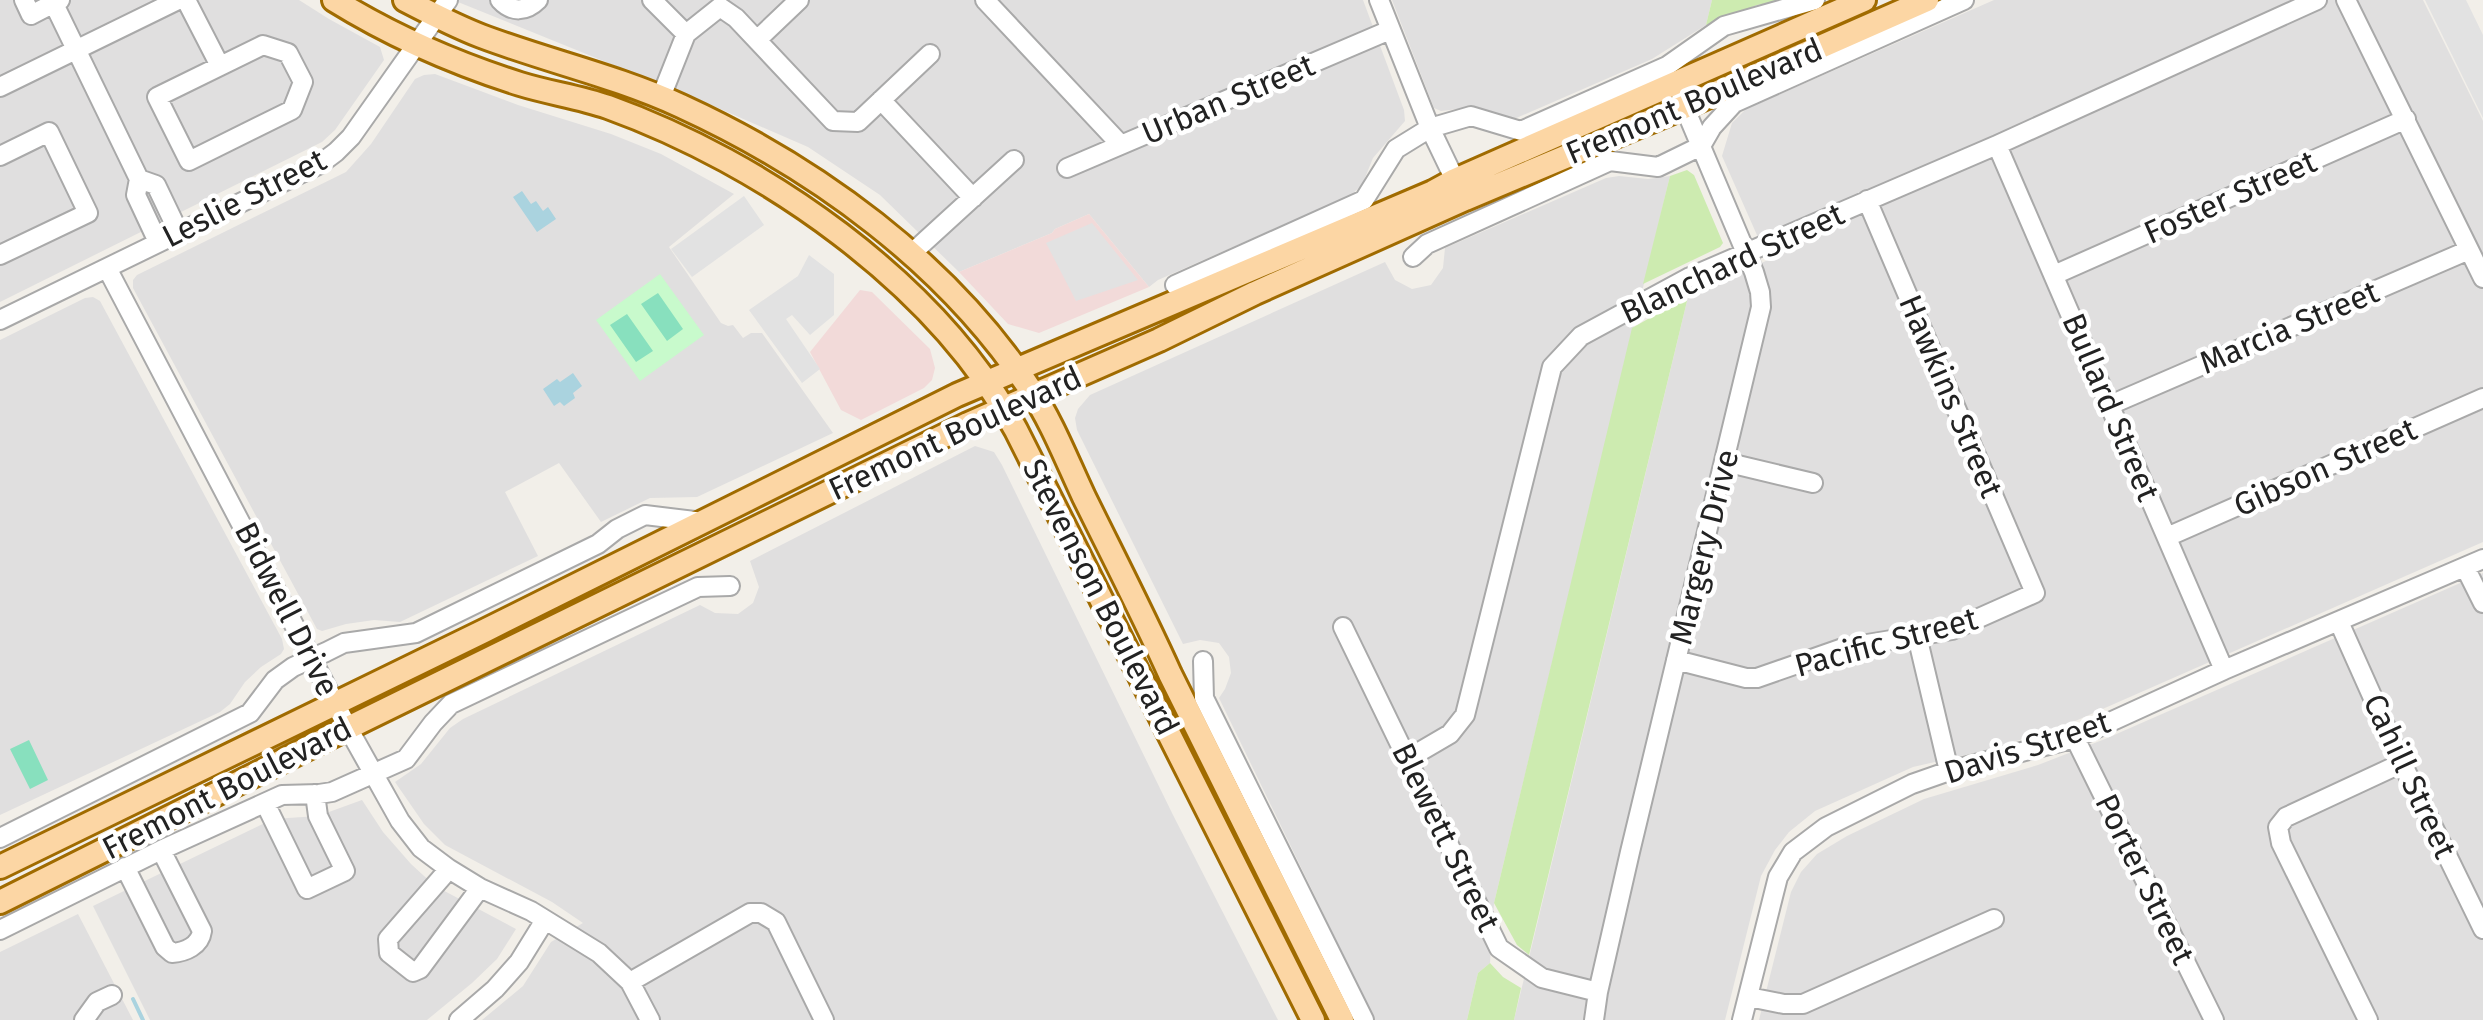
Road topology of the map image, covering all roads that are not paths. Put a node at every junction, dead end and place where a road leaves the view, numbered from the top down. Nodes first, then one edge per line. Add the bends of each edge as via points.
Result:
1 (24, 0) edge
2 (178, 0) edge
3 (186, 0) edge
4 (334, 0) edge
5 (406, 0) edge
6 (500, 0) edge
7 (538, 0) edge
8 (652, 0) edge
9 (800, 0) edge
10 (986, 0) edge
11 (1379, 0) edge
12 (1815, 0) edge
13 (1864, 0) edge
14 (1927, 0) edge
15 (1964, 0) edge
16 (2317, 0) edge
17 (2346, 0) edge
18 (57, 2) edge
19 (442, 8) edge
20 (1390, 30) junction
21 (686, 34) junction
22 (757, 40) junction
23 (415, 46) junction
24 (76, 50) junction
25 (930, 54) dead end
26 (220, 66) junction
27 (1675, 84) junction
28 (0, 88) edge
29 (661, 97) junction
30 (881, 100) junction
31 (1684, 107) junction
32 (2406, 119) junction
33 (1430, 128) junction
34 (1121, 145) junction
35 (1998, 145) junction
36 (1701, 146) junction
37 (0, 156) edge
38 (1014, 160) dead end
39 (1067, 168) dead end
40 (140, 179) junction
41 (1460, 189) junction
42 (972, 198) junction
43 (1867, 200) junction
44 (178, 231) junction
45 (158, 242) junction
46 (2469, 250) junction
47 (1746, 253) junction
48 (911, 254) junction
49 (0, 255) edge
50 (1414, 257) dead end
51 (107, 268) junction
52 (2054, 275) junction
53 (2483, 278) edge
54 (1174, 285) dead end
55 (0, 320) edge
56 (1016, 370) junction
57 (986, 382) junction
58 (1034, 395) junction
59 (2483, 398) edge
60 (2110, 404) junction
61 (1004, 408) junction
62 (1725, 462) junction
63 (1813, 483) dead end
64 (704, 522) junction
65 (2167, 537) junction
66 (2474, 563) edge
67 (730, 586) dead end
68 (2035, 593) joint
69 (2483, 603) edge
70 (2339, 622) junction
71 (1343, 627) dead end
72 (1917, 636) junction
73 (314, 658) junction
74 (1676, 660) junction
75 (1203, 661) dead end
76 (2224, 670) junction
77 (336, 703) junction
78 (348, 728) junction
79 (2075, 738) junction
80 (1408, 758) junction
81 (2402, 763) junction
82 (1950, 771) junction
83 (373, 774) junction
84 (315, 794) junction
85 (265, 803) junction
86 (0, 838) edge
87 (162, 850) junction
88 (0, 867) edge
89 (126, 867) junction
90 (449, 869) junction
91 (480, 888) junction
92 (0, 902) edge
93 (1994, 919) dead end
94 (544, 920) junction
95 (2483, 929) edge
96 (0, 930) edge
97 (630, 982) junction
98 (1598, 992) junction
99 (112, 995) dead end
100 (1748, 997) junction
101 (84, 1020) edge
102 (459, 1020) edge
103 (650, 1020) edge
104 (824, 1020) edge
105 (1313, 1020) edge
106 (1342, 1020) edge
107 (1364, 1020) edge
108 (1594, 1020) edge
109 (1742, 1020) edge
110 (2214, 1020) edge
111 (2368, 1020) edge

1 - 18 street via 31,14
2 - 24 street
3 - 26 street
4 - 23 main road, Stevenson Boulevard
5 - 19 main road, Stevenson Boulevard
6 - 7 street via 516,10
8 - 21 street
9 - 22 street
10 - 34 street
11 - 20 street
12 - 33 street, Fremont Boulevard via 1724,26 1667,66 1521,131 1470,116
13 - 27 main road, Fremont Boulevard
14 - 31 main road, Fremont Boulevard
15 - 36 street, Fremont Boulevard via 1734,102
16 - 35 street, Blanchard Street
17 - 32 street
18 - 24 street
19 - 23 street, Leslie Street
19 - 29 main road, Stevenson Boulevard via 490,39
20 - 33 street
20 - 34 street, Urban Street
21 - 22 street via 720,7
21 - 29 street
22 - 30 street via 832,121 858,122
23 - 44 street, Leslie Street via 336,152
23 - 57 main road, Stevenson Boulevard via 622,112 755,177 906,291
24 - 28 street
24 - 40 street
25 - 30 street
26 - 26 street via 157,97 189,161 292,110 303,82 288,54 263,45
27 - 31 street, Margery Drive
27 - 41 main road, Fremont Boulevard
29 - 48 main road, Stevenson Boulevard via 787,163
30 - 42 street
31 - 36 street, Margery Drive
31 - 41 main road, Fremont Boulevard
32 - 46 street
32 - 52 street, Foster Street
33 - 41 street
33 - 54 street, Fremont Boulevard via 1396,149 1364,200
34 - 39 street, Urban Street
35 - 43 street, Blanchard Street
35 - 52 street, Bullard Street
36 - 47 street, Margery Drive
36 - 50 street, Fremont Boulevard via 1658,166 1610,161 1426,244
37 - 49 street via 49,132 88,213
38 - 42 street
40 - 44 street via 156,186
40 - 45 street via 136,195
41 - 56 main road, Fremont Boulevard
41 - 58 main road, Fremont Boulevard via 1160,340
42 - 48 street
43 - 47 street, Blanchard Street
43 - 68 street, Hawkins Street
44 - 45 street, Leslie Street
45 - 51 street, Leslie Street
46 - 53 street
46 - 60 street, Marcia Street
47 - 62 street, Margery Drive via 1761,308
47 - 80 street, Blanchard Street via 1581,336 1552,367 1465,714 1450,734
48 - 56 main road, Stevenson Boulevard
51 - 55 street, Leslie Street
51 - 73 street, Bidwell Drive
52 - 60 street, Bullard Street
56 - 57 main road, Fremont Boulevard
56 - 58 main road, Stevenson Boulevard
57 - 61 main road, Stevenson Boulevard
57 - 64 main road, Fremont Boulevard
58 - 61 main road, Fremont Boulevard
58 - 106 main road, Stevenson Boulevard
59 - 65 street, Gibson Street
60 - 65 street, Bullard Street
61 - 78 main road, Fremont Boulevard
61 - 105 main road, Stevenson Boulevard
62 - 63 street
62 - 74 street, Margery Drive
64 - 73 street, Fremont Boulevard via 645,515 416,633 344,643
64 - 77 main road, Fremont Boulevard
65 - 76 street, Bullard Street
66 - 69 street
66 - 70 street, Davis Street
67 - 83 street, Fremont Boulevard via 698,588 451,704 406,759
68 - 72 street, Pacific Street via 1966,626
70 - 76 street, Davis Street
70 - 81 street, Cahill Street
71 - 80 street, Blewett Street
72 - 74 street, Pacific Street via 1843,648 1757,678
72 - 82 street
73 - 77 street, Bidwell Drive
73 - 86 street, Fremont Boulevard via 275,680 250,714
74 - 98 street, Margery Drive
75 - 107 street, Stevenson Boulevard via 1204,698
76 - 79 street, Davis Street
77 - 78 street, Bidwell Drive
77 - 88 main road, Fremont Boulevard
78 - 83 street, Bidwell Drive
78 - 92 main road, Fremont Boulevard
79 - 82 street, Davis Street
79 - 110 street, Porter Street
80 - 98 street, Blewett Street via 1499,948 1542,978
81 - 95 street, Cahill Street
81 - 111 street via 2286,817 2278,827
82 - 100 street, Davis Street via 1826,826 1793,852 1778,878
83 - 84 street, Fremont Boulevard
83 - 90 street, Bidwell Drive via 421,848
84 - 85 street, Fremont Boulevard via 282,794
84 - 85 street via 318,816 345,871 307,889
85 - 87 street, Fremont Boulevard
87 - 89 street, Fremont Boulevard
87 - 89 street via 202,931 186,950 165,947
89 - 96 street, Fremont Boulevard
90 - 91 street, Bidwell Drive
90 - 91 street via 388,940 389,953 414,972
91 - 94 street, Bidwell Drive
93 - 100 street via 1804,1004
94 - 97 street, Bidwell Drive via 599,953
94 - 102 street via 519,962
97 - 103 street, Bidwell Drive
97 - 104 street via 750,912 761,913 776,922
98 - 108 street, Margery Drive
99 - 101 street
100 - 109 street, Davis Street

